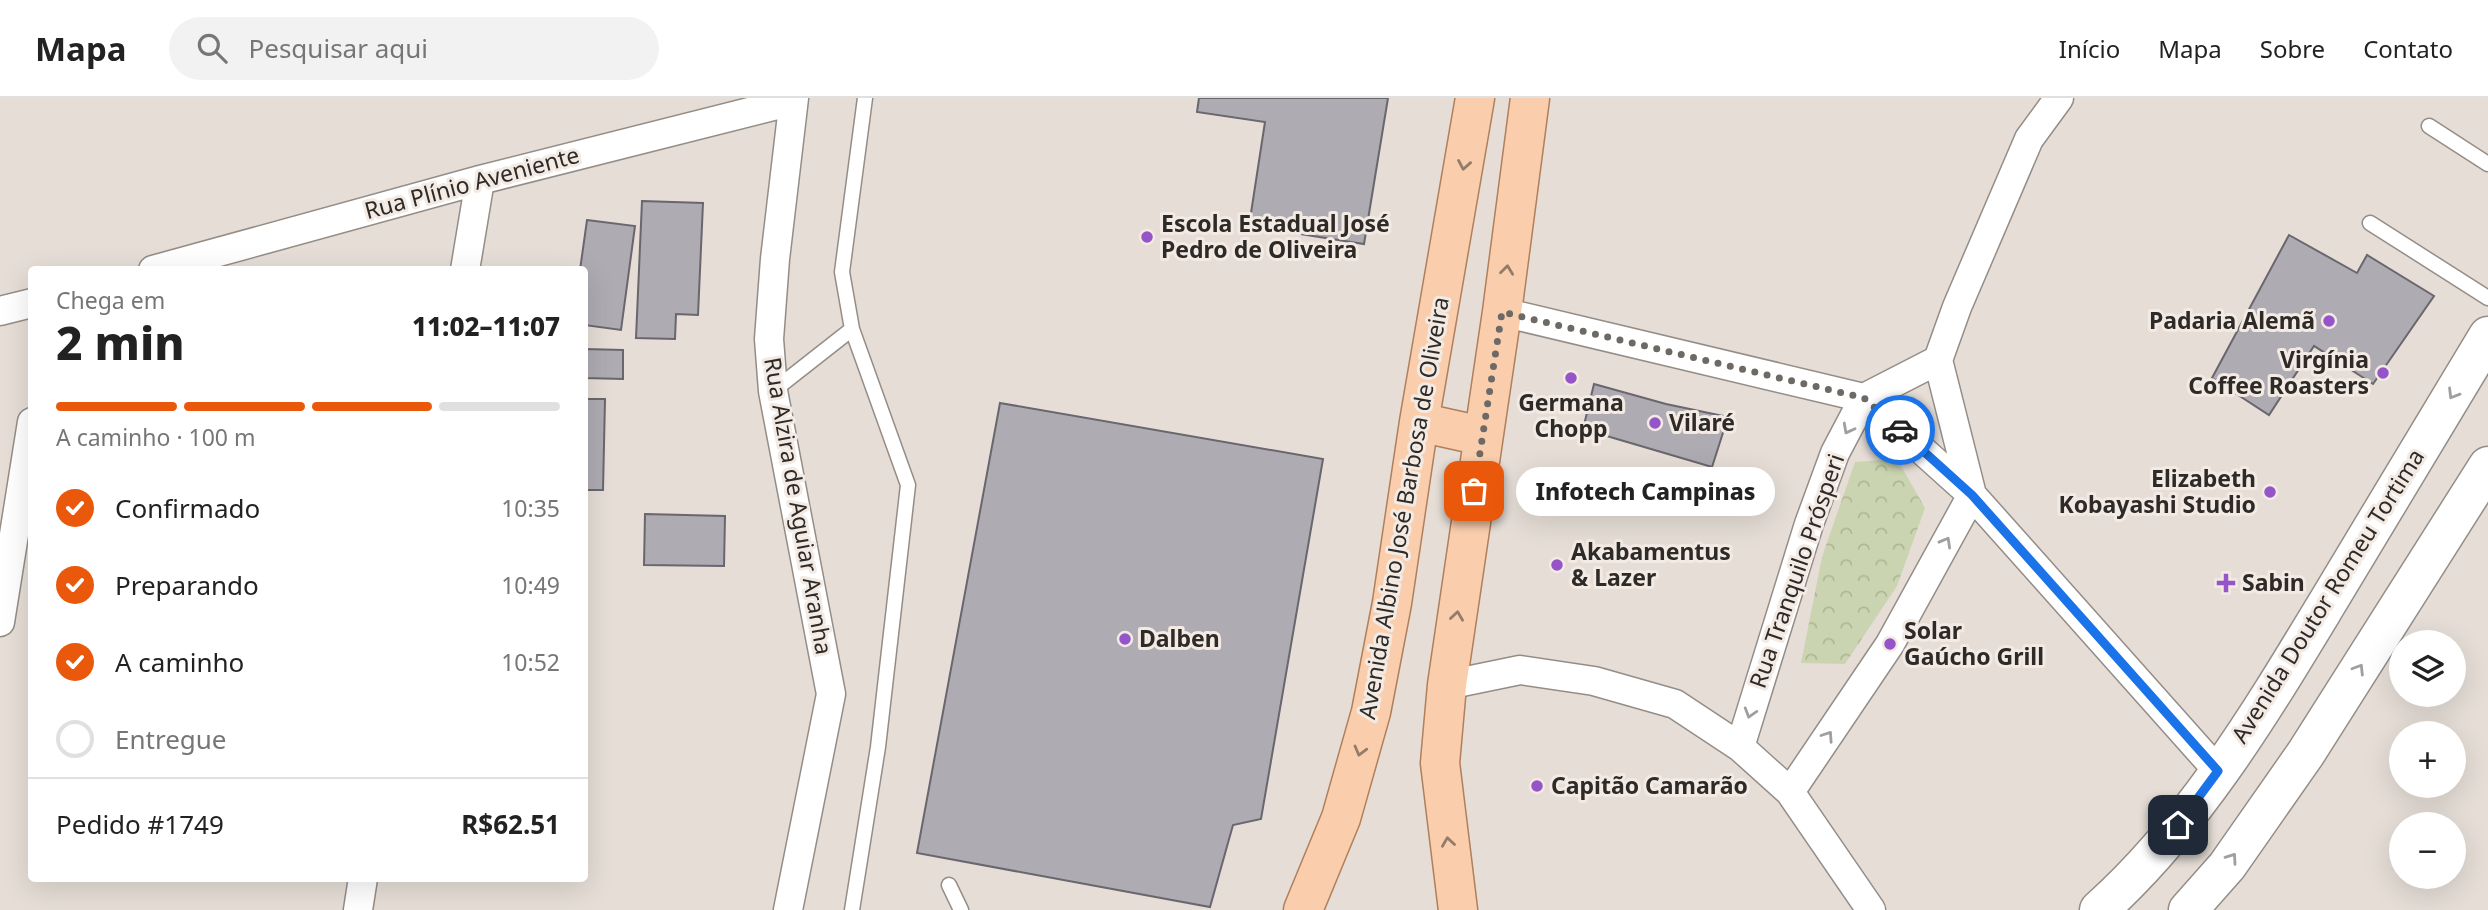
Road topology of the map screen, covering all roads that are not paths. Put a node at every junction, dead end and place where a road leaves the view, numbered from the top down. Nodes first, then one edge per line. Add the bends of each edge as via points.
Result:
1 (865, 98) edge
2 (1475, 98) edge
3 (1530, 98) edge
4 (2031, 98) edge
5 (2059, 98) edge
6 (793, 100) edge
7 (2429, 126) dead end
8 (2029, 139) junction
9 (2488, 164) edge
10 (480, 180) junction
11 (2370, 223) dead end
12 (168, 266) edge
13 (466, 266) edge
14 (2488, 298) edge
15 (28, 304) edge
16 (0, 312) edge
17 (1502, 312) junction
18 (852, 328) junction
19 (2488, 336) edge
20 (1938, 360) junction
21 (773, 391) junction
22 (1864, 398) junction
23 (1419, 422) junction
24 (1482, 436) junction
25 (28, 447) edge
26 (2488, 466) edge
27 (1972, 495) junction
28 (0, 622) edge
29 (1447, 685) junction
30 (1740, 747) junction
31 (2218, 771) junction
32 (1790, 792) junction
33 (362, 882) edge
34 (949, 885) dead end
35 (2103, 908) edge
36 (358, 910) edge
37 (788, 910) edge
38 (852, 910) edge
39 (961, 910) edge
40 (1303, 910) edge
41 (1458, 910) edge
42 (1871, 910) edge
43 (2188, 910) edge

1 - 18 lane via 842,272
2 -> 23 main road, Avenida Albino José Barbosa de Oliveira
17 -> 3 main road
4 - 8 street
5 - 8 street
6 - 10 street, Rua Plínio Aveniente
6 - 21 street, Rua Alzira de Aguiar Aranha via 770,326
7 - 9 lane
8 - 20 street
10 - 12 street, Rua Plínio Aveniente
10 - 13 street
11 - 14 lane
15 - 16 street
17 - 22 street
17 - 24 main road
18 - 21 lane
18 - 38 lane via 908,485 878,747
19 -> 31 main road, Avenida Doutor Romeu Tortima via 2282,678
20 - 22 street
20 - 27 street
21 - 37 street, Rua Alzira de Aguiar Aranha via 831,694
22 - 27 street
22 -> 30 street, Rua Tranquilo Prósperi via 1835,453 1809,524
23 - 24 main road
23 -> 40 main road, Avenida Albino José Barbosa de Oliveira via 1392,603 1370,712 1341,818
29 -> 24 main road
25 - 28 street
43 -> 26 main road via 2227,866 2306,753
27 - 31 street
32 -> 27 street via 1890,644
29 - 30 street via 1520,670 1594,681 1675,704
41 -> 29 main road via 1440,763
30 - 32 street
31 - 35 main road, Avenida Doutor Romeu Tortima via 2165,843
32 - 42 street
33 - 36 street
34 - 39 lane

